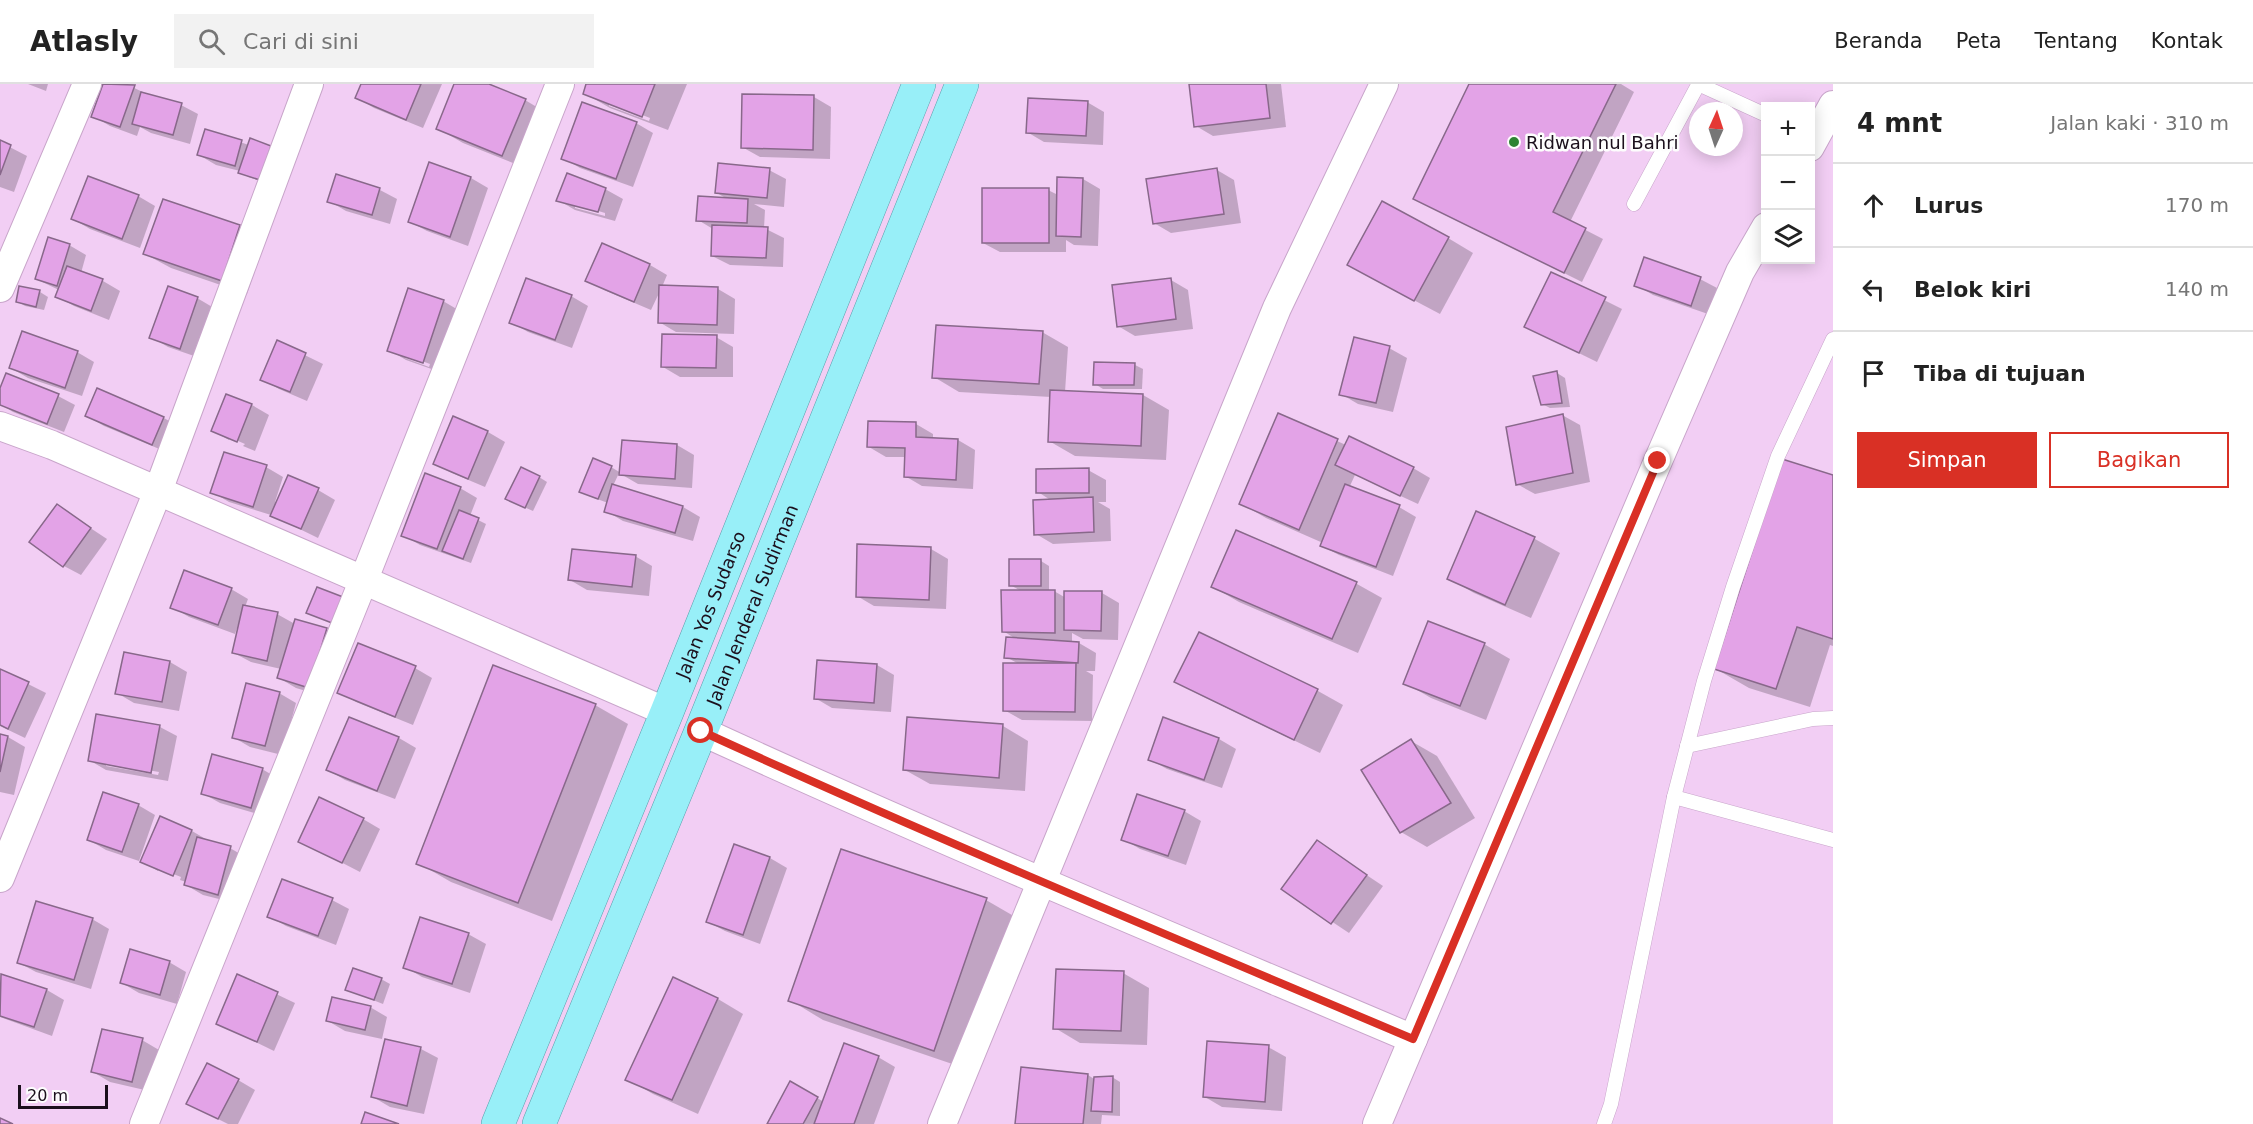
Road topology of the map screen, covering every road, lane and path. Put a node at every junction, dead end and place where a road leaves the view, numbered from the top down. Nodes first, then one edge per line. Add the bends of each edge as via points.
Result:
1 (87, 84) edge
2 (309, 84) edge
3 (560, 84) edge
4 (919, 84) edge
5 (962, 84) edge
6 (1384, 84) edge
7 (1698, 84) edge
8 (1833, 105) edge
9 (1761, 113) edge
10 (1815, 140) edge
11 (1634, 204) dead end
12 (1761, 236) edge
13 (0, 288) edge
14 (1833, 339) edge
15 (0, 426) edge
16 (158, 491) junction
17 (364, 579) junction
18 (667, 712) junction
19 (1833, 718) edge
20 (701, 731) junction
21 (1688, 746) junction
22 (1674, 797) junction
23 (8, 834) edge
24 (1833, 840) edge
25 (0, 878) edge
26 (1043, 882) junction
27 (1413, 1039) junction
28 (144, 1124) edge
29 (498, 1124) edge
30 (539, 1124) edge
31 (942, 1124) edge
32 (1377, 1124) edge
33 (1604, 1124) edge

1 - 13 street
2 - 16 street
3 - 17 street
4 - 18 highway, Jalan Yos Sudarso
5 - 20 highway, Jalan Jenderal Sudirman
6 - 26 street via 1277,308
7 - 9 lane
7 - 11 lane
8 - 10 street
12 - 27 street via 1740,272 1658,461
14 - 21 lane via 1778,456 1729,598
15 - 16 street
16 - 17 street
16 - 23 street
17 - 18 street
17 - 28 street
18 - 29 highway, Jalan Yos Sudarso
19 - 21 lane
20 - 26 street
20 - 30 highway, Jalan Jenderal Sudirman
21 - 22 lane
22 - 24 lane
22 - 33 lane
23 - 25 street
26 - 27 street
26 - 31 street
27 - 32 street

